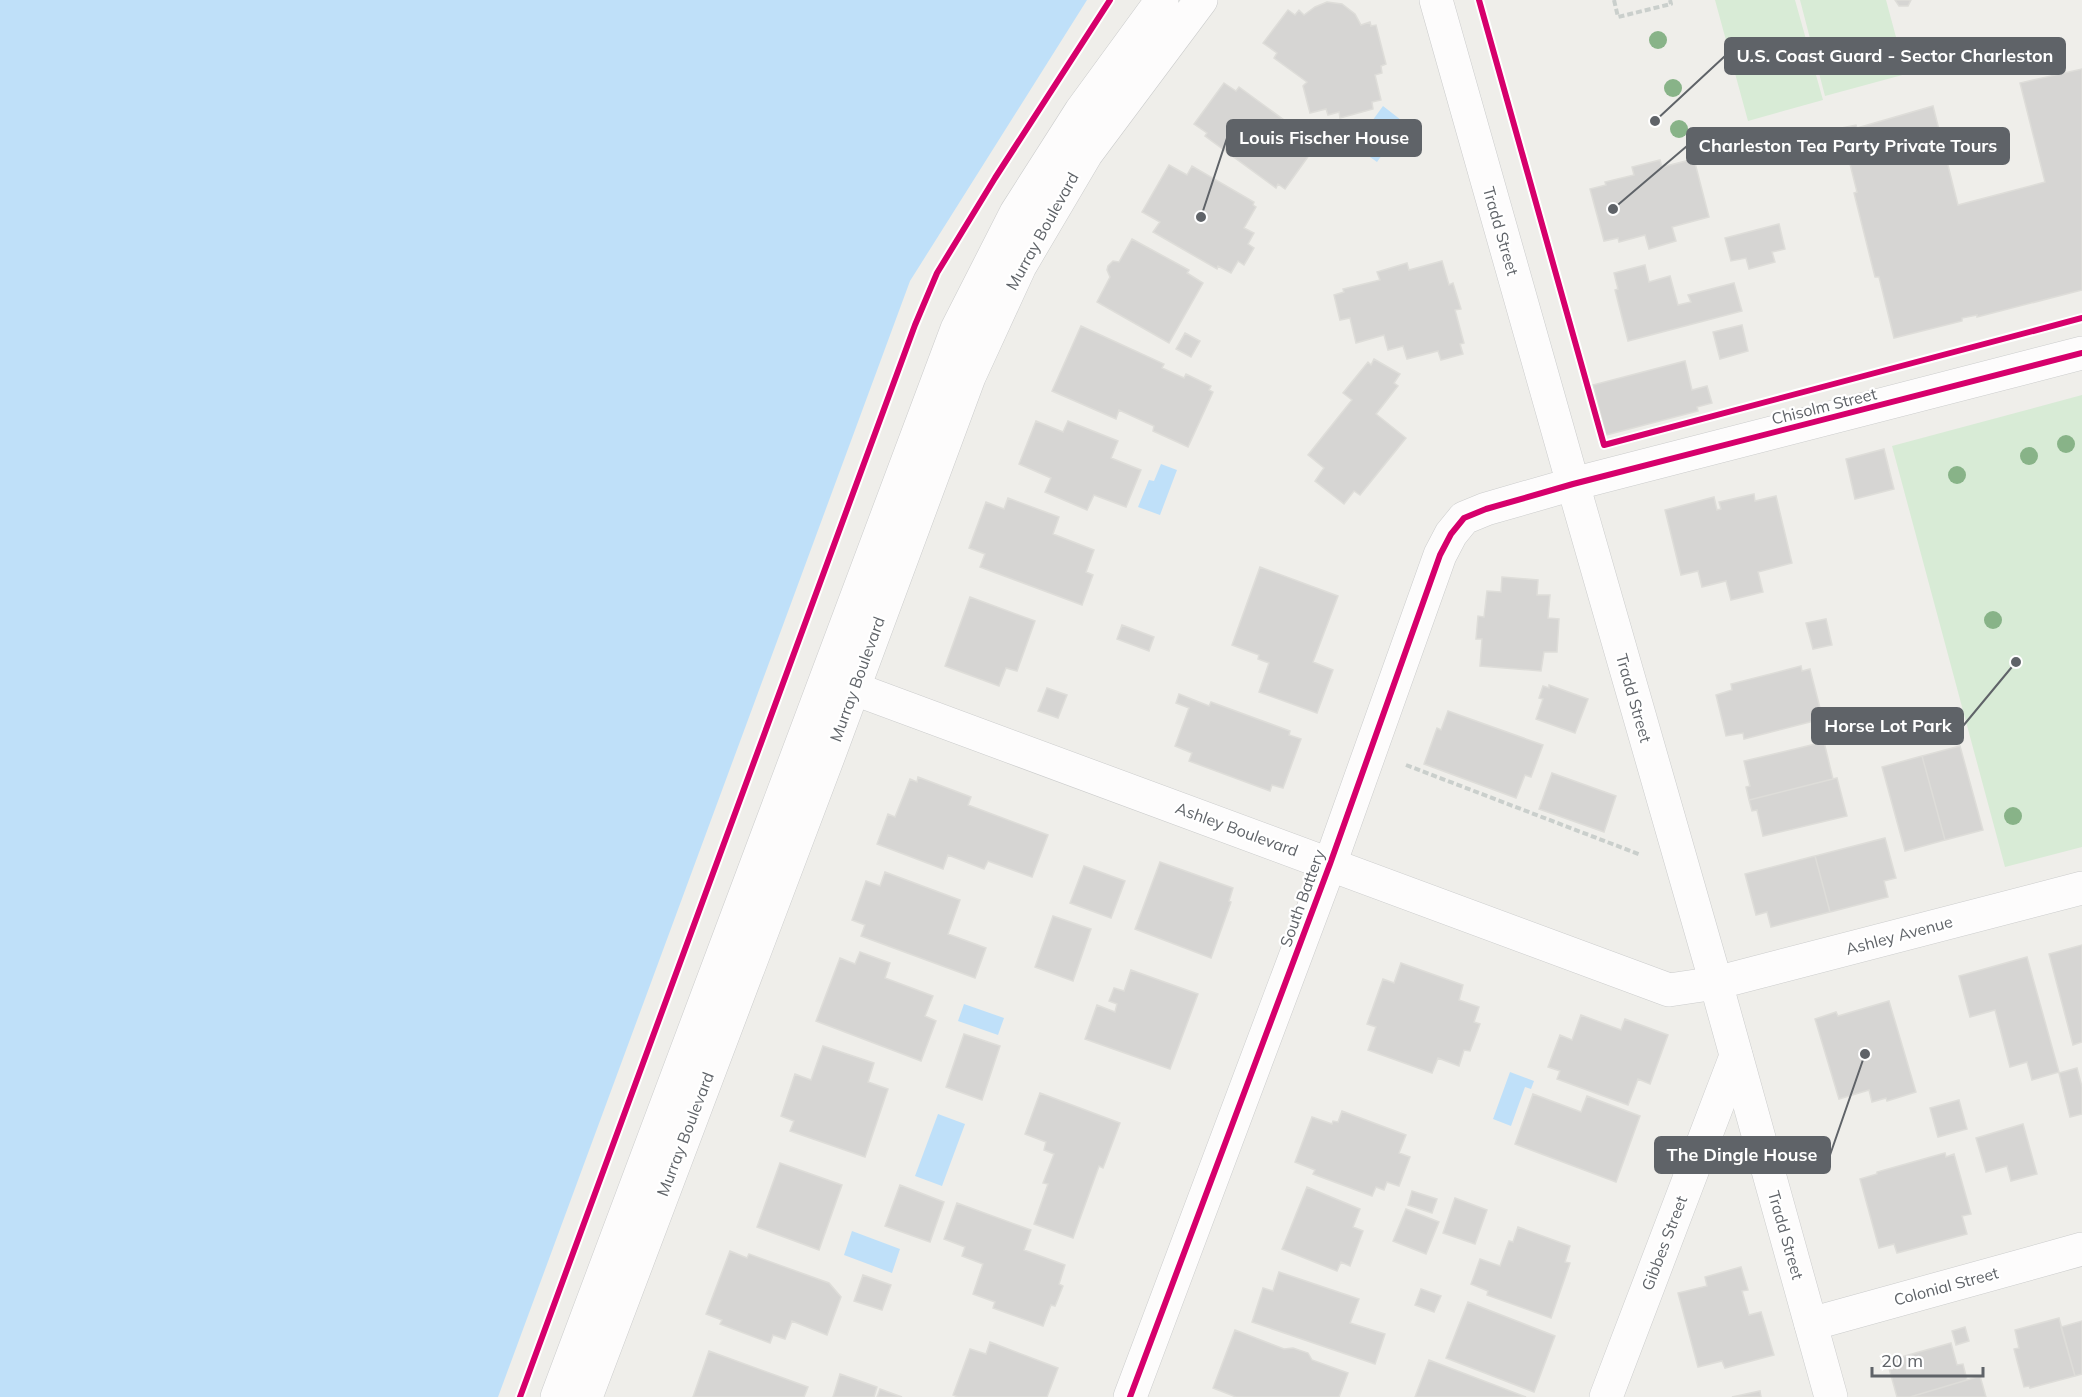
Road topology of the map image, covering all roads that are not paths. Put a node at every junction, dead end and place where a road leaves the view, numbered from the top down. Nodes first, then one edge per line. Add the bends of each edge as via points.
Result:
1 (1162, 0) edge
2 (1201, 0) edge
3 (1436, 0) edge
4 (2082, 353) edge
5 (1573, 484) junction
6 (840, 683) junction
7 (1330, 864) junction
8 (2082, 888) edge
9 (1716, 983) junction
10 (1736, 1056) junction
11 (2082, 1249) edge
12 (1811, 1324) junction
13 (557, 1397) edge
14 (586, 1397) edge
15 (1130, 1397) edge
16 (1606, 1397) edge
17 (1832, 1397) edge

1 - 6 street, Murray Boulevard via 1081,111 1016,213 957,329
2 - 6 street, Murray Boulevard via 1086,154 1020,266
3 - 5 street, Tradd Street
4 - 5 street, Chisolm Street
5 - 7 street, South Battery via 1464,518 1451,534 1440,555
5 - 9 street, Tradd Street
6 - 7 street, Ashley Boulevard
6 - 13 street, Murray Boulevard
6 - 14 street, Murray Boulevard
7 - 9 street, Ashley Boulevard via 1669,990
7 - 15 street, South Battery
8 - 9 street, Ashley Avenue
9 - 10 street, Tradd Street
10 - 12 street, Tradd Street
10 - 16 street, Gibbes Street
11 - 12 street, Colonial Street
12 - 17 street, Tradd Street

